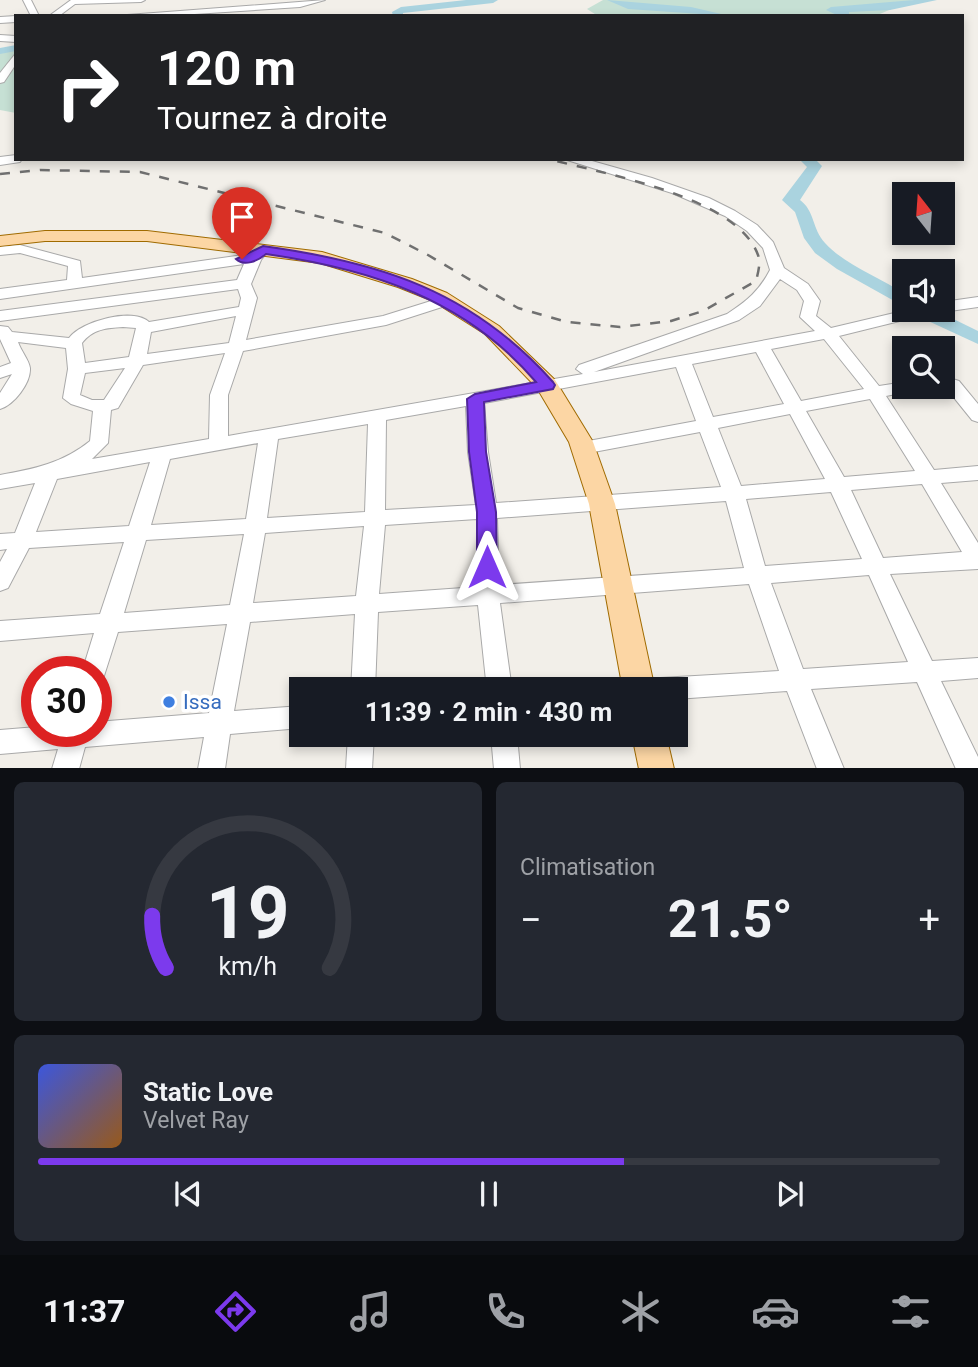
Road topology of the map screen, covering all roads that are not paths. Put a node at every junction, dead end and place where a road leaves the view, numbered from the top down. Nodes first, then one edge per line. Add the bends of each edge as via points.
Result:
1 (141, 0) edge
2 (208, 0) edge
3 (225, 0) edge
4 (321, 0) edge
5 (75, 1) edge
6 (215, 10) junction
7 (56, 14) edge
8 (150, 14) edge
9 (576, 161) edge
10 (0, 241) edge
11 (0, 251) edge
12 (259, 254) junction
13 (776, 270) junction
14 (74, 284) junction
15 (243, 284) junction
16 (0, 294) edge
17 (440, 298) junction
18 (978, 302) edge
19 (955, 305) edge
20 (246, 310) junction
21 (0, 316) edge
22 (892, 318) edge
23 (144, 328) junction
24 (4, 331) edge
25 (831, 333) junction
26 (74, 343) junction
27 (761, 346) junction
28 (236, 347) junction
29 (682, 360) junction
30 (135, 362) junction
31 (21, 365) junction
32 (77, 369) junction
33 (0, 373) edge
34 (550, 385) junction
35 (955, 387) edge
36 (892, 390) edge
37 (875, 393) junction
38 (475, 399) junction
39 (0, 403) edge
40 (102, 407) junction
41 (796, 408) junction
42 (377, 415) junction
43 (978, 416) edge
44 (708, 424) junction
45 (269, 435) junction
46 (218, 443) junction
47 (583, 448) junction
48 (162, 453) junction
49 (49, 473) junction
50 (978, 474) edge
51 (930, 479) junction
52 (0, 482) edge
53 (838, 485) junction
54 (734, 494) junction
55 (602, 504) junction
56 (487, 512) junction
57 (375, 518) junction
58 (258, 526) junction
59 (139, 535) junction
60 (22, 541) junction
61 (0, 542) edge
62 (978, 560) edge
63 (874, 567) junction
64 (757, 575) junction
65 (0, 582) edge
66 (615, 584) junction
67 (488, 595) junction
68 (367, 603) junction
69 (239, 613) junction
70 (108, 623) junction
71 (0, 631) edge
72 (99, 656) edge
73 (978, 668) edge
74 (923, 671) junction
75 (364, 677) edge
76 (498, 677) edge
77 (638, 677) edge
78 (795, 680) junction
79 (688, 687) edge
80 (289, 718) edge
81 (219, 724) junction
82 (112, 731) edge
83 (21, 739) edge
84 (0, 741) edge
85 (72, 747) edge
86 (360, 747) edge
87 (505, 747) edge
88 (652, 747) edge
89 (65, 768) edge
90 (211, 768) edge
91 (359, 768) edge
92 (508, 768) edge
93 (657, 768) edge
94 (831, 768) edge
95 (970, 768) edge

1 - 5 street
2 - 3 street
2 - 6 street
4 - 6 street
5 - 7 street
6 - 8 street
9 - 13 street via 711,204 745,221 770,246
10 - 12 main road via 101,233
11 - 14 street via 20,249 75,264
12 - 14 street
12 - 15 street
12 - 17 main road via 322,258
13 - 25 street via 803,287 812,301 808,317
13 - 34 street via 755,303 733,317
14 - 16 street
15 - 20 street via 249,298
15 - 21 street
17 - 28 street via 437,304 386,320
17 - 34 main road via 492,330
18 - 19 street
20 - 23 street
20 - 28 street
22 - 25 street
23 - 26 street via 141,322 99,325 85,330
23 - 30 street
24 - 26 street via 47,342
24 - 31 street
25 - 27 street
25 - 37 street
26 - 32 street
27 - 29 street
27 - 41 street
28 - 30 street
28 - 46 street via 219,395
29 - 34 street
29 - 44 street
30 - 32 street
30 - 40 street via 111,404
31 - 33 street
31 - 39 street via 9,396
32 - 40 street via 72,398
34 - 38 street
34 - 47 main road
35 - 43 street
36 - 37 street
37 - 41 street
37 - 51 street
38 - 42 street
38 - 56 street
40 - 49 street via 99,443
41 - 44 street
41 - 53 street
42 - 45 street
42 - 57 street
44 - 47 street
44 - 54 street
45 - 46 street
45 - 58 street
46 - 48 street
47 - 55 main road
48 - 49 street
48 - 59 street
49 - 52 street
49 - 60 street
50 - 51 street
51 - 53 street
51 - 62 street
53 - 54 street
53 - 63 street
54 - 55 street
54 - 64 street
55 - 56 street
55 - 66 main road
56 - 57 street
56 - 67 street
57 - 58 street
57 - 68 street
58 - 59 street
58 - 69 street
59 - 60 street
59 - 70 street
60 - 61 street
60 - 65 street
62 - 63 street
63 - 64 street
63 - 74 street
64 - 66 street
64 - 78 street
66 - 67 street
66 - 77 main road
67 - 68 street
67 - 76 street
68 - 69 street
68 - 75 street
69 - 70 street
69 - 81 street
70 - 71 street
70 - 72 street
73 - 74 street
74 - 78 street
74 - 95 street
78 - 79 street
78 - 94 street
80 - 81 street
81 - 82 street
81 - 90 street
83 - 84 street
85 - 89 street
86 - 91 street
87 - 92 street
88 - 93 main road

